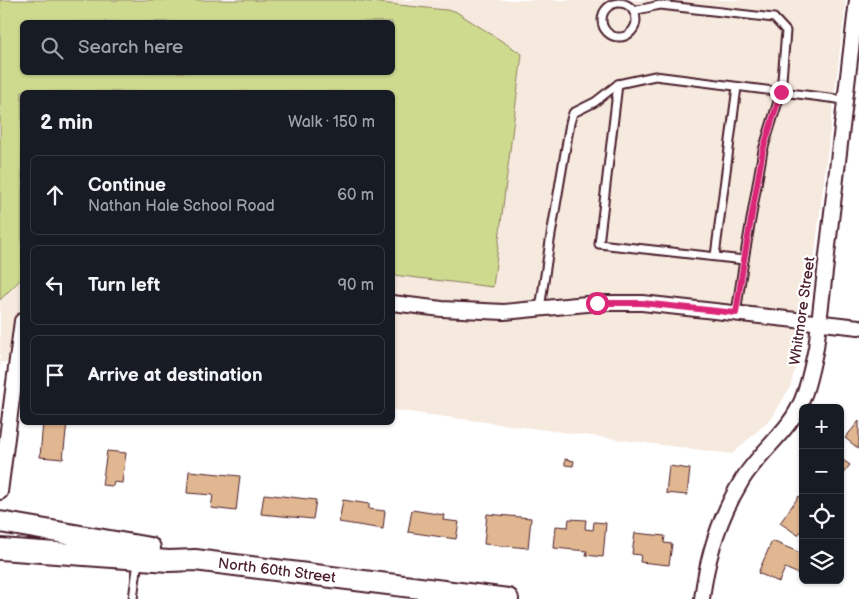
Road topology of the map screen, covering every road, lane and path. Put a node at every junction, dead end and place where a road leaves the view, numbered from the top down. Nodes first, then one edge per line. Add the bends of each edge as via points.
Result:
1 (857, 0) edge
2 (633, 11) junction
3 (618, 84) junction
4 (737, 87) junction
5 (781, 92) junction
6 (845, 100) junction
7 (715, 256) junction
8 (744, 260) junction
9 (395, 303) edge
10 (540, 309) junction
11 (736, 313) junction
12 (818, 323) junction
13 (859, 327) edge
14 (20, 337) edge
15 (0, 492) edge
16 (0, 522) edge
17 (0, 549) edge
18 (139, 552) junction
19 (133, 599) edge
20 (508, 599) edge
21 (702, 599) edge

1 - 6 street, Whitmore Street
2 - 2 lane via 635,26 629,34 618,37 608,33 602,18 612,5 622,4
2 - 5 lane via 660,5 774,18 786,31
3 - 4 lane via 655,76
3 - 7 lane via 599,244
3 - 10 lane via 595,102 573,113
4 - 5 lane
4 - 7 lane
5 - 6 lane
5 - 8 lane via 763,150
6 - 12 street, Whitmore Street
7 - 8 lane
8 - 11 lane
9 - 10 street via 474,312
10 - 11 street via 597,303 642,303
11 - 12 street
12 - 13 street
12 - 21 street, Whitmore Street via 816,348 800,405 732,497 713,545
14 - 15 street
16 - 18 main road, North 60th Street
17 - 18 main road, North 60th Street
18 - 19 lane
18 - 20 main road, North 60th Street via 170,551 195,560

